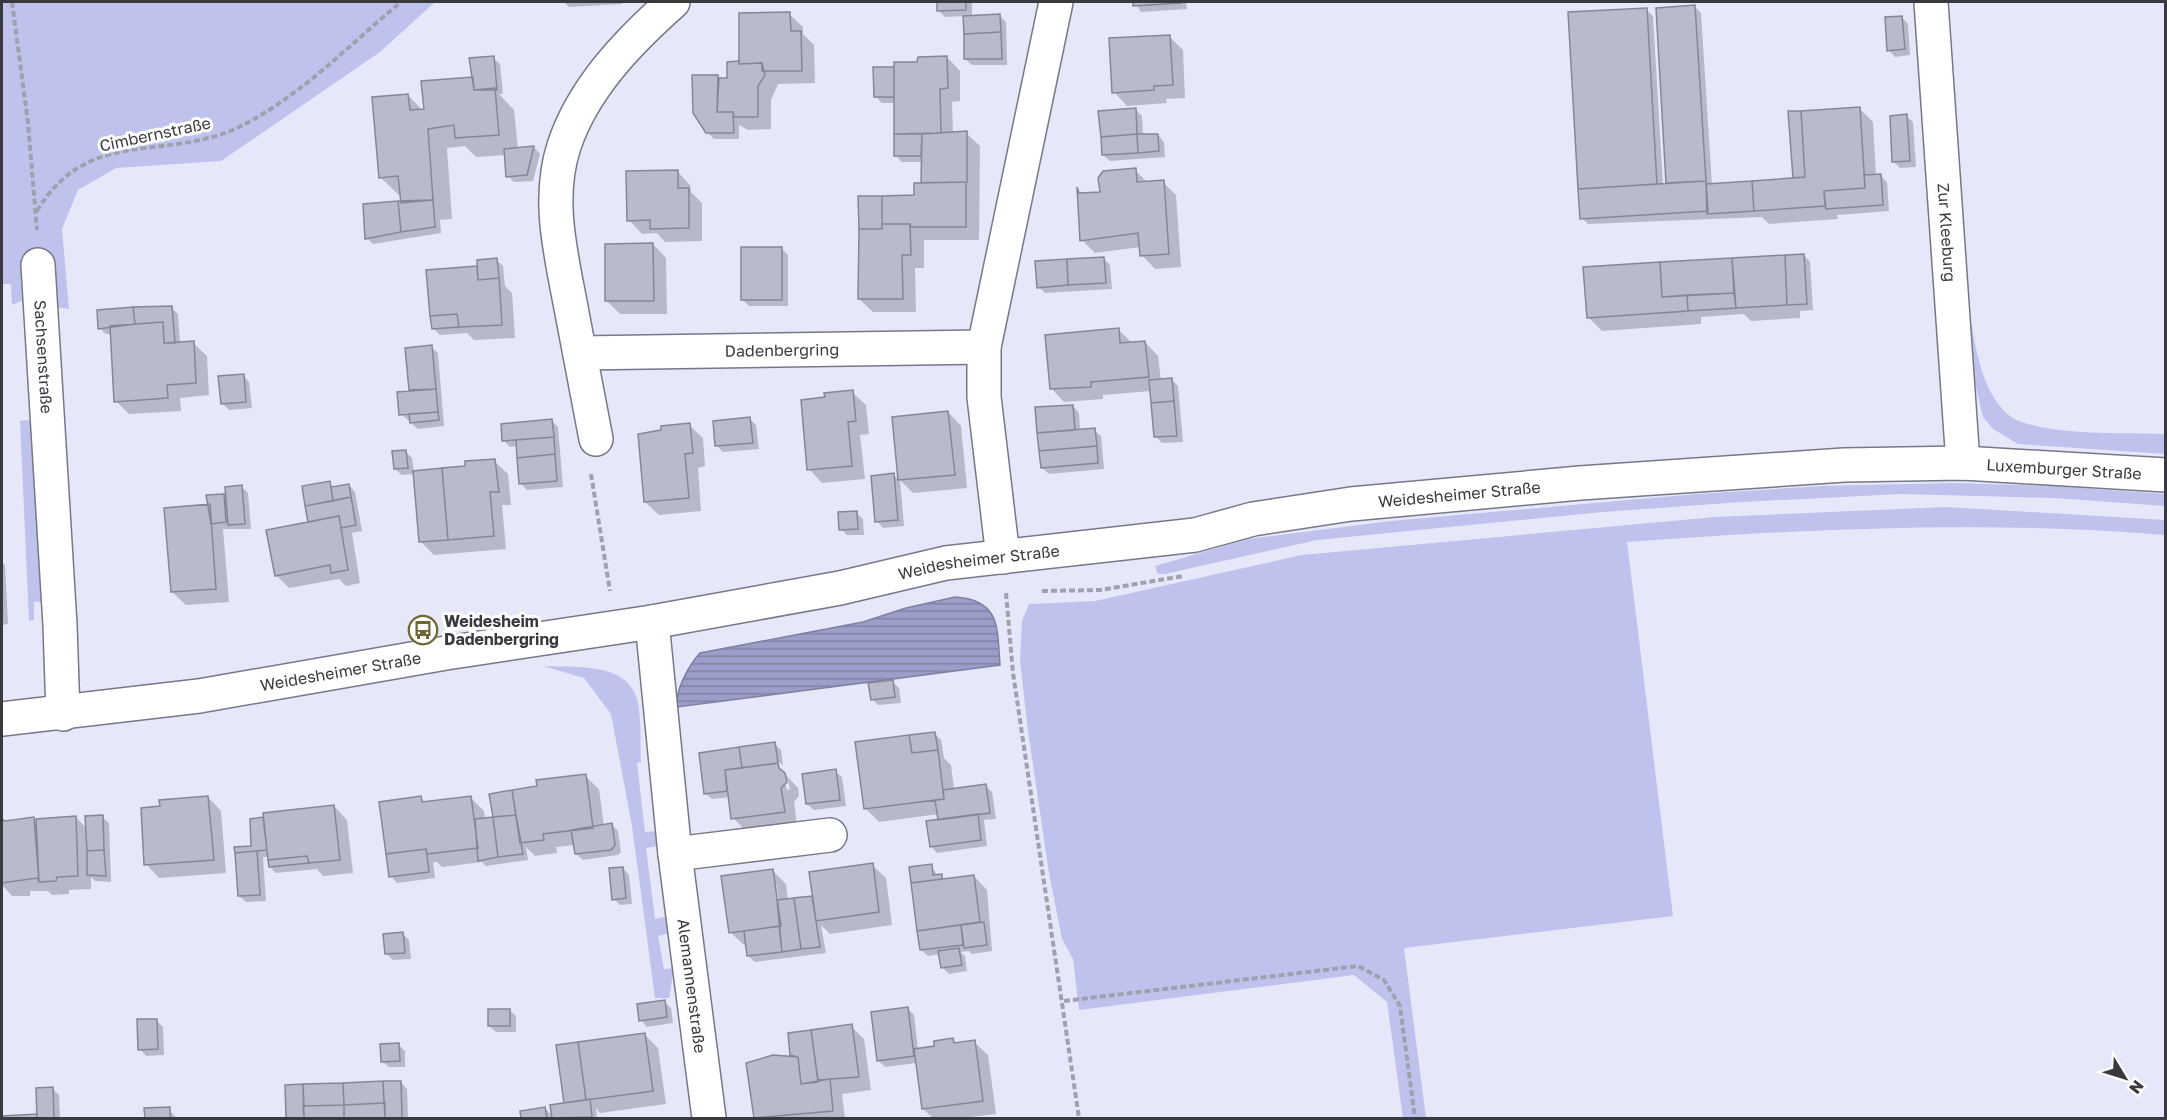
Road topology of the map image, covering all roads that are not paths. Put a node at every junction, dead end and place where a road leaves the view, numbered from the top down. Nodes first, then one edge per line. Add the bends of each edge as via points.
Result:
1 (673, 2) edge
2 (1056, 2) edge
3 (1931, 2) edge
4 (38, 265) road end
5 (984, 347) junction
6 (580, 353) junction
7 (596, 439) road end
8 (1963, 463) junction
9 (2166, 475) edge
10 (1003, 557) junction
11 (652, 622) junction
12 (63, 714) junction
13 (2, 719) edge
14 (830, 835) dead end
15 (675, 854) junction
16 (709, 1119) edge

1 - 6 street via 627,46 596,83 564,146 555,206
2 - 5 street
3 - 8 street, Zur Kleeburg
4 - 12 street, Sachsenstraße
5 - 6 street, Dadenbergring
5 - 10 street via 984,397
6 - 7 street
8 - 9 street, Luxemburger Straße
8 - 10 street, Weidesheimer Straße via 1707,473 1351,504 1253,519 1195,535
10 - 11 street, Weidesheimer Straße via 946,563 840,588
11 - 12 street, Weidesheimer Straße via 199,696
11 - 15 street, Alemannenstraße
12 - 13 street, Weidesheimer Straße
14 - 15 street
15 - 16 street, Alemannenstraße

